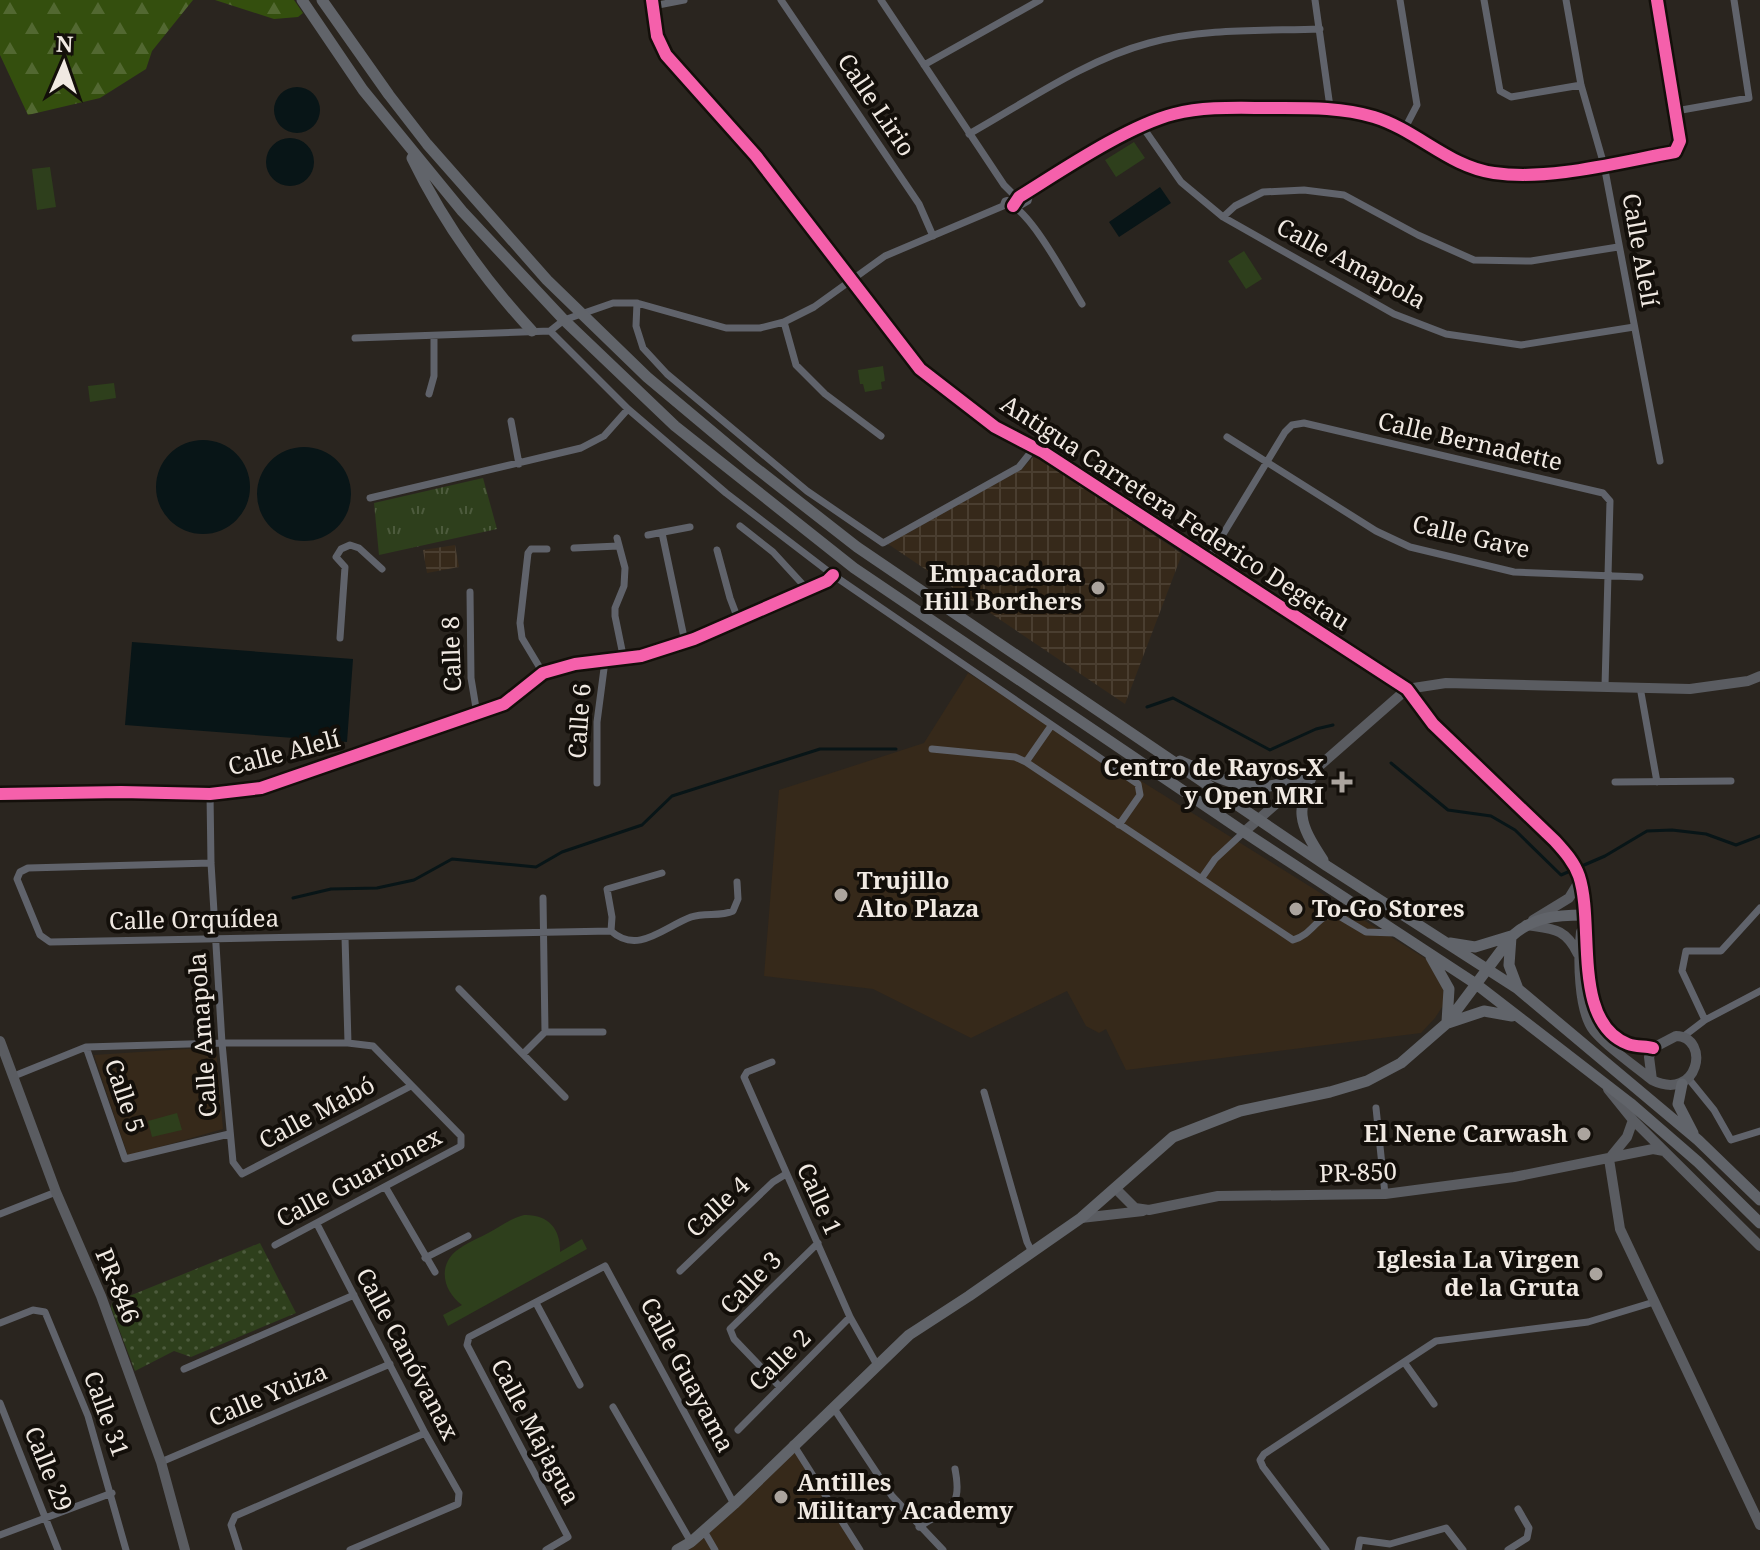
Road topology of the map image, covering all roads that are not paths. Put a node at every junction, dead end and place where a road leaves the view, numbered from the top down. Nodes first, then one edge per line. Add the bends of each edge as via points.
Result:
1 (302, 0) edge
2 (322, 0) edge
3 (684, 0) edge
4 (781, 0) edge
5 (881, 0) edge
6 (1040, 0) edge
7 (1315, 0) edge
8 (1400, 0) edge
9 (1484, 0) edge
10 (1566, 0) edge
11 (1657, 0) edge
12 (1734, 0) edge
13 (653, 3) edge
14 (1320, 29) junction
15 (924, 65) junction
16 (1581, 85) junction
17 (1330, 107) junction
18 (1676, 111) junction
19 (1142, 126) junction
20 (1404, 130) junction
21 (969, 134) junction
22 (403, 139) junction
23 (1604, 165) junction
24 (1012, 202) junction
25 (1223, 217) junction
26 (933, 236) junction
27 (1618, 247) junction
28 (851, 279) junction
29 (637, 303) junction
30 (1082, 304) dead end
31 (582, 314) junction
32 (564, 320) junction
33 (784, 322) junction
34 (1634, 327) junction
35 (532, 331) junction
36 (550, 331) junction
37 (434, 336) junction
38 (355, 338) dead end
39 (429, 394) dead end
40 (628, 409) junction
41 (511, 421) dead end
42 (881, 436) dead end
43 (1227, 437) dead end
44 (1035, 447) junction
45 (1660, 461) dead end
46 (1268, 462) junction
47 (519, 464) junction
48 (370, 498) dead end
49 (740, 526) dead end
50 (690, 527) dead end
51 (662, 533) junction
52 (648, 535) dead end
53 (574, 548) dead end
54 (547, 549) dead end
55 (717, 550) dead end
56 (1208, 559) junction
57 (382, 569) dead end
58 (833, 575) junction
59 (1608, 576) junction
60 (1640, 577) dead end
61 (807, 589) junction
62 (470, 592) dead end
63 (738, 619) junction
64 (340, 638) dead end
65 (685, 642) junction
66 (624, 660) junction
67 (605, 661) junction
68 (543, 673) junction
69 (1760, 676) edge
70 (1605, 686) junction
71 (1640, 687) junction
72 (1407, 689) junction
73 (477, 714) junction
74 (1051, 726) junction
75 (932, 749) dead end
76 (1159, 752) junction
77 (1026, 762) junction
78 (1315, 769) junction
79 (1731, 781) dead end
80 (1615, 782) dead end
81 (1657, 782) junction
82 (597, 783) dead end
83 (0, 794) edge
84 (210, 794) junction
85 (1258, 818) junction
86 (1119, 825) junction
87 (1244, 832) junction
88 (211, 863) junction
89 (1327, 866) junction
90 (662, 873) dead end
91 (1579, 876) junction
92 (1201, 879) junction
93 (737, 882) dead end
94 (543, 898) dead end
95 (1760, 908) edge
96 (1584, 915) junction
97 (1524, 925) junction
98 (611, 931) junction
99 (544, 933) junction
100 (1400, 933) junction
101 (1512, 936) junction
102 (345, 937) junction
103 (217, 939) junction
104 (1441, 941) junction
105 (1427, 952) junction
106 (1578, 955) junction
107 (1486, 969) junction
108 (1476, 984) junction
109 (459, 989) dead end
110 (1518, 989) junction
111 (1760, 991) edge
112 (1521, 1019) junction
113 (1705, 1020) junction
114 (1447, 1023) junction
115 (545, 1032) junction
116 (603, 1032) dead end
117 (1684, 1036) junction
118 (0, 1041) edge
119 (222, 1043) junction
120 (348, 1043) junction
121 (86, 1047) junction
122 (1653, 1048) junction
123 (523, 1054) junction
124 (772, 1062) dead end
125 (14, 1076) junction
126 (1652, 1080) junction
127 (1601, 1081) junction
128 (1685, 1081) junction
129 (411, 1086) junction
130 (984, 1092) dead end
131 (565, 1097) dead end
132 (1376, 1108) dead end
133 (1633, 1120) junction
134 (1760, 1131) edge
135 (229, 1134) junction
136 (1698, 1140) junction
137 (1664, 1151) junction
138 (1609, 1159) junction
139 (242, 1174) joint
140 (786, 1174) junction
141 (386, 1188) junction
142 (1116, 1189) junction
143 (56, 1192) junction
144 (1385, 1194) junction
145 (1760, 1200) edge
146 (1149, 1210) junction
147 (0, 1214) edge
148 (1081, 1218) junction
149 (1760, 1223) edge
150 (317, 1224) junction
151 (468, 1236) dead end
152 (818, 1243) junction
153 (275, 1245) dead end
154 (1760, 1246) edge
155 (1032, 1252) junction
156 (425, 1258) junction
157 (680, 1271) dead end
158 (435, 1272) dead end
159 (354, 1295) junction
160 (1654, 1302) junction
161 (536, 1303) junction
162 (850, 1317) junction
163 (0, 1323) edge
164 (1404, 1362) junction
165 (390, 1364) junction
166 (877, 1365) junction
167 (184, 1369) dead end
168 (580, 1385) dead end
169 (780, 1387) junction
170 (0, 1403) edge
171 (1434, 1404) dead end
172 (613, 1407) dead end
173 (833, 1407) junction
174 (738, 1430) dead end
175 (425, 1433) junction
176 (793, 1444) junction
177 (161, 1462) junction
178 (955, 1469) dead end
179 (112, 1493) junction
180 (734, 1504) junction
181 (1518, 1509) dead end
182 (45, 1517) junction
183 (1760, 1525) edge
184 (919, 1527) junction
185 (704, 1531) junction
186 (0, 1535) edge
187 (691, 1542) junction
188 (58, 1550) edge
189 (126, 1550) edge
190 (185, 1550) edge
191 (239, 1550) edge
192 (350, 1550) edge
193 (546, 1550) edge
194 (677, 1550) edge
195 (715, 1550) edge
196 (860, 1550) edge
197 (943, 1550) edge
198 (1326, 1550) edge
199 (1358, 1550) edge
200 (1463, 1550) edge
201 (1508, 1550) edge

1 - 22 main road
2 - 31 main road via 427,144
3 - 13 street
4 - 26 street, Calle Lirio via 919,204
5 - 15 street
6 - 15 street
7 - 14 street
8 - 20 street via 1417,105
9 - 16 street via 1500,91 1511,97
10 - 16 street, Calle Alelí
11 - 18 street
12 - 18 street via 1749,98
13 - 28 street, Antigua Carretera Federico Degetau via 657,36 666,55 756,156
14 - 17 street
14 - 21 street via 1200,33 1148,43 1088,67
15 - 21 street
16 - 23 street, Calle Alelí
17 - 19 street via 1208,108
17 - 20 street via 1376,117
18 - 23 street via 1680,141 1675,152
19 - 24 street via 1031,190 1028,201
19 - 25 street, Calle Amapola via 1181,182
20 - 23 street via 1477,170 1527,176
21 - 24 street
22 - 32 main road
22 - 35 main road via 482,275
23 - 27 street, Calle Alelí
24 - 26 street
24 - 30 street
25 - 27 street via 1263,192 1304,190 1344,195 1474,260 1531,261
25 - 34 street, Calle Amapola via 1394,314 1446,334 1521,345
26 - 28 street via 885,256
27 - 34 street, Calle Alelí
28 - 33 street
28 - 44 street, Antigua Carretera Federico Degetau via 920,369 995,427
29 - 31 street via 613,303
29 - 33 street via 726,328
29 - 44 street via 636,326 643,348 667,374 807,491 883,543 1019,467
31 - 32 street
31 - 76 main road via 647,377 857,547
32 - 36 street
32 - 87 main road via 675,426 854,568
33 - 42 street via 796,365
34 - 45 street, Calle Alelí
35 - 36 street
35 - 37 street
36 - 40 street
37 - 38 street
37 - 39 street
40 - 47 street via 604,436 581,448
40 - 58 street
41 - 47 street
43 - 46 street, Calle Gave
44 - 56 street, Antigua Carretera Federico Degetau
46 - 56 street, Calle Bernadette
46 - 59 street, Calle Gave via 1410,547 1514,572
46 - 59 street, Calle Bernadette via 1285,432 1304,423 1603,493 1610,501
47 - 48 street
49 - 61 street
50 - 51 street
51 - 52 street
51 - 65 street
53 - 66 street via 618,542 625,568 615,616
54 - 68 street via 528,553 520,623 522,638
55 - 63 street
56 - 72 street, Antigua Carretera Federico Degetau
57 - 64 street via 350,545 336,557 345,567
58 - 61 street
58 - 74 street
59 - 60 street, Calle Gave
59 - 70 street, Calle Bernadette
61 - 63 street
62 - 73 street, Calle 8
63 - 65 street
65 - 66 street
66 - 67 street
67 - 68 street
67 - 82 street, Calle 6
68 - 73 street, Calle Alelí via 504,704
69 - 71 street via 1690,689
70 - 71 street
70 - 72 street via 1446,683
71 - 81 street
72 - 78 street
72 - 91 street, Antigua Carretera Federico Degetau via 1433,724 1555,841
73 - 84 street, Calle Alelí via 261,788
74 - 77 street
74 - 86 street via 1138,784 1140,795
75 - 77 street
76 - 78 main road via 1248,787 1279,784
76 - 85 main road
77 - 86 street
78 - 85 street
78 - 89 main road via 1304,793 1302,816
79 - 81 street
80 - 81 street
83 - 84 street, Calle Alelí
84 - 88 street, Calle Amapola
85 - 87 street
85 - 89 main road
86 - 92 street
87 - 92 street
87 - 100 main road
88 - 103 street, Calle Amapola
88 - 103 street, Calle Orquídea via 28,868 17,879 40,935 50,942
89 - 104 main road
90 - 98 street via 607,889
91 - 96 street, Antigua Carretera Federico Degetau
91 - 97 street via 1569,898
92 - 100 street via 1293,940 1334,913 1366,932
93 - 98 street, Calle Orquídea via 738,899 725,915 693,916 642,940 621,940
94 - 99 street
95 - 113 street via 1721,951 1686,951 1682,971
96 - 97 main road via 1545,917
96 - 106 street, Antigua Carretera Federico Degetau
96 - 122 street, Antigua Carretera Federico Degetau via 1598,1019 1629,1044
97 - 101 main road
97 - 106 street via 1560,931
98 - 99 street, Calle Orquídea
99 - 102 street, Calle Orquídea
99 - 115 street
100 - 105 main road
101 - 104 main road via 1475,947
101 - 107 main road
101 - 110 main road via 1509,965
102 - 103 street, Calle Orquídea
102 - 120 street
103 - 119 street, Calle Amapola
104 - 107 main road
105 - 108 main road
105 - 114 main road via 1449,989
106 - 126 street, Antigua Carretera Federico Degetau via 1585,1011 1593,1029
107 - 108 main road
107 - 110 main road
108 - 112 main road
108 - 114 main road
109 - 123 street
110 - 136 main road
111 - 113 street
112 - 114 main road via 1484,1011
112 - 127 main road
113 - 117 street
114 - 142 main road via 1401,1063 1367,1081 1240,1111 1173,1137
115 - 116 street
115 - 123 street
117 - 122 street
117 - 128 street via 1694,1043 1697,1055
118 - 125 street, PR-846 / PR-846
119 - 120 street
119 - 121 street
119 - 135 street, Calle Amapola
120 - 129 street via 373,1046
121 - 125 street
121 - 135 street, Calle 5 via 125,1159
122 - 126 street
123 - 131 street
124 - 140 street, Calle 1 via 744,1077
125 - 143 street, PR-846 / PR-846
126 - 128 street via 1666,1087
127 - 133 street
127 - 149 main road via 1698,1162
128 - 134 street via 1714,1110 1731,1140
128 - 136 main road via 1678,1104
129 - 139 street, Calle Mabó
129 - 141 street, Calle Guarionex via 461,1136 461,1146
130 - 155 street
132 - 144 street
133 - 137 street
133 - 138 street
135 - 139 street, Calle Amapola via 233,1162
136 - 145 main road
137 - 138 street, PR-850
137 - 154 street
138 - 144 street, PR-850 / PR-850
138 - 160 street via 1620,1229
140 - 152 street, Calle 1
140 - 157 street, Calle 4
141 - 150 street, Calle Guarionex
141 - 156 street
142 - 146 street via 1135,1208
142 - 148 main road
143 - 147 street
143 - 177 street, PR-846 / PR-846 via 101,1296
144 - 146 street, PR-850 / PR-850 via 1218,1196
146 - 148 street, PR-850
148 - 155 main road
150 - 153 street, Calle Guarionex
150 - 159 street, Calle Canóvanax
151 - 156 street
152 - 162 street, Calle 1
152 - 169 street, Calle 3 via 730,1329
155 - 166 main road via 909,1335
156 - 158 street
159 - 165 street, Calle Canóvanax
159 - 167 street
160 - 164 street via 1588,1322 1436,1341
160 - 183 street
161 - 168 street
161 - 180 street, Calle Guayama via 605,1266
161 - 193 street, Calle Majagua via 469,1337 467,1345 568,1537
162 - 166 street, Calle 1
162 - 169 street, Calle 2
163 - 179 street, Calle 31 via 33,1310 45,1312 88,1416
164 - 171 street
164 - 198 street via 1260,1460
165 - 175 street, Calle Canóvanax
165 - 177 street, Calle Yuiza
166 - 173 main road
169 - 174 street, Calle 2
170 - 182 street, Calle 29
172 - 187 street
173 - 176 main road
173 - 184 street
175 - 191 street via 235,1516 231,1525
175 - 192 street, Calle Canóvanax via 459,1493 458,1504
176 - 180 main road
176 - 196 street
177 - 190 street, PR-846 / PR-846
178 - 184 street via 960,1492 955,1503
179 - 182 street
179 - 189 street, Calle 31
180 - 185 main road
181 - 201 street via 1529,1528 1527,1538
182 - 186 street
182 - 188 street, Calle 29
184 - 197 street
185 - 187 main road
185 - 195 street
187 - 194 main road
199 - 200 street via 1360,1540 1390,1544 1446,1528

